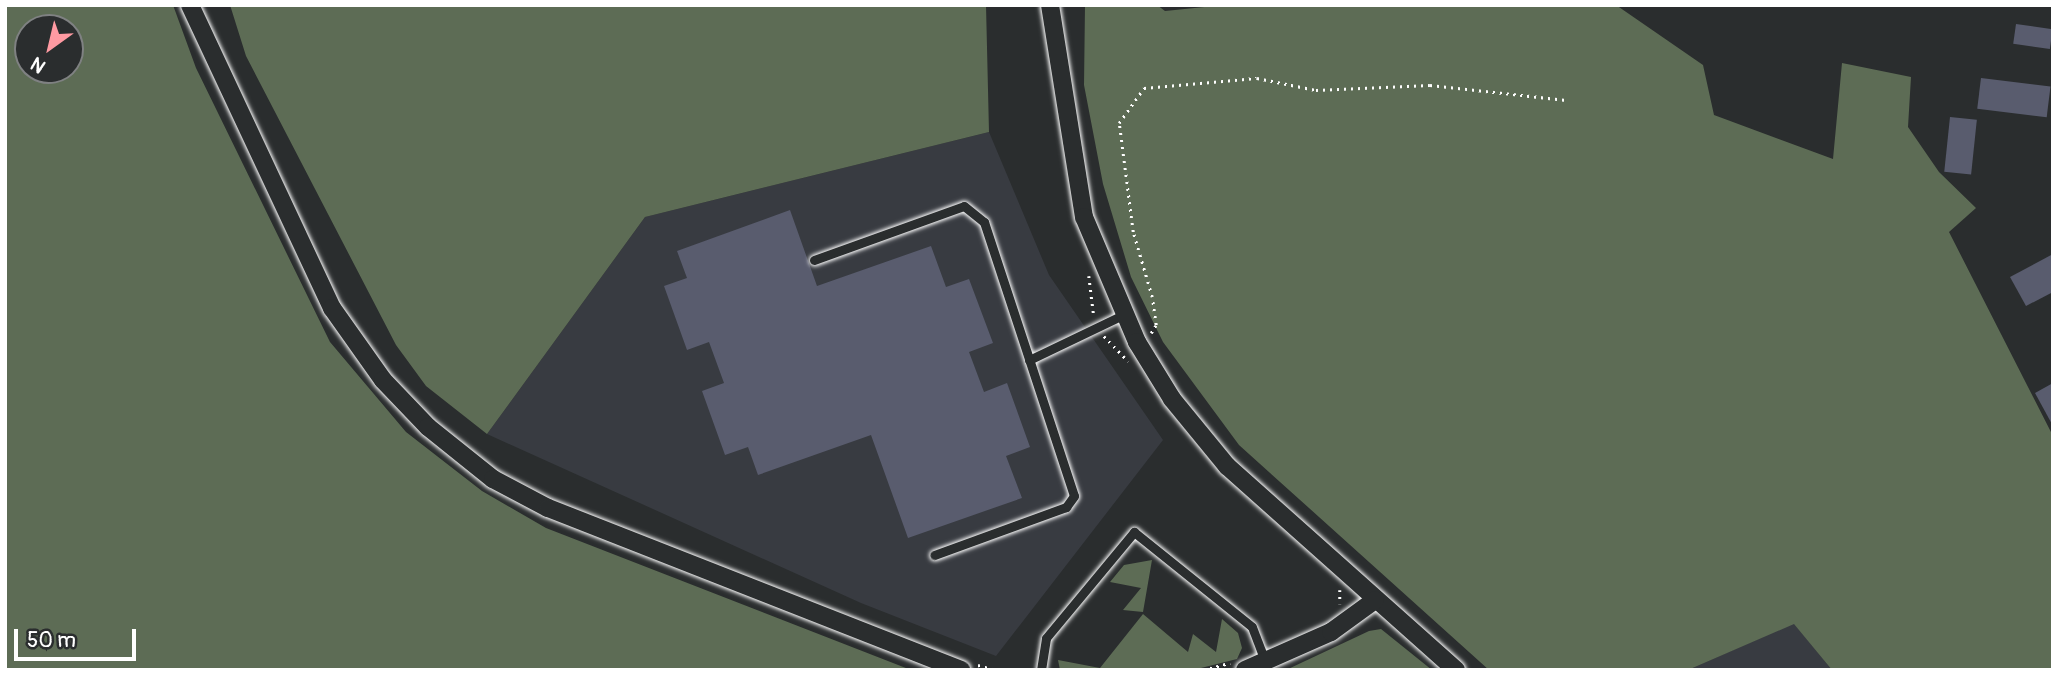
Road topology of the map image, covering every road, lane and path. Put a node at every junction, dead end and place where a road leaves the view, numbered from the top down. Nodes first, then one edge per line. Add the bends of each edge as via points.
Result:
1 (190, 5) edge
2 (1050, 5) edge
3 (1566, 100) dead end
4 (814, 260) dead end
5 (1123, 315) junction
6 (1142, 323) dead end
7 (1147, 341) junction
8 (1029, 360) junction
9 (934, 555) dead end
10 (1376, 600) junction
11 (1265, 662) junction
12 (965, 666) edge
13 (982, 668) edge
14 (996, 670) edge
15 (1041, 670) edge
16 (1245, 670) edge
17 (1456, 670) edge

1 - 12 street via 331,308 383,380 429,427 493,479 548,508
2 - 5 street via 1084,217
3 - 7 path via 1430,85 1316,90 1257,78 1144,88 1119,122 1133,232 1155,316
4 - 8 lane via 964,206 976,210
5 - 7 street
5 - 8 lane
6 - 7 path
7 - 10 street via 1210,448
8 - 9 lane via 1074,496 1066,507
10 - 11 street via 1331,632
10 - 17 street
11 - 15 lane via 1252,627 1134,531 1046,638
11 - 16 street
12 - 13 path
13 - 14 path

